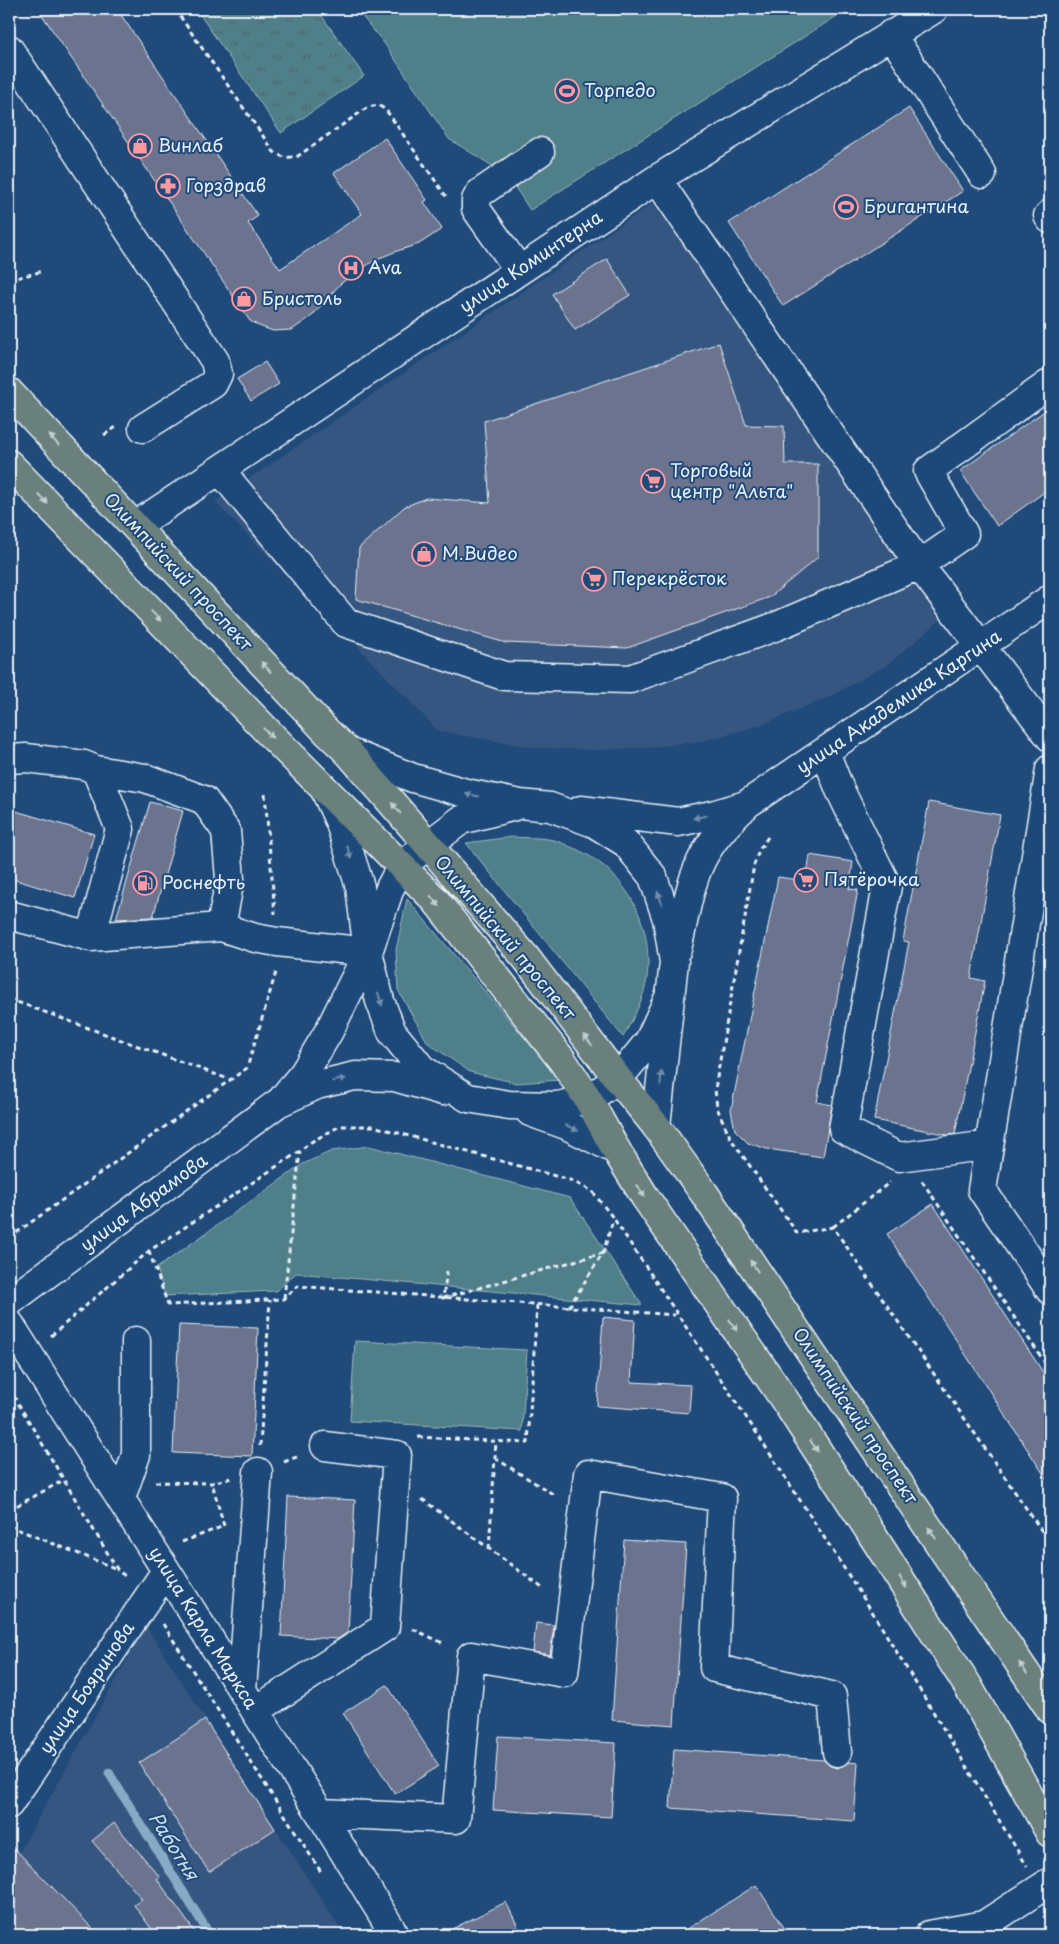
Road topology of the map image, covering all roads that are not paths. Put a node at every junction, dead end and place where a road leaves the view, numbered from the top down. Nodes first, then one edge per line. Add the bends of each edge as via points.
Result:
1 (934, 9) edge
2 (900, 23) edge
3 (9, 48) edge
4 (540, 152) dead end
5 (982, 174) dead end
6 (657, 179) junction
7 (1050, 214) edge
8 (1050, 218) edge
9 (519, 270) junction
10 (1050, 383) edge
11 (9, 392) edge
12 (132, 425) road end
13 (9, 464) edge
14 (220, 470) junction
15 (135, 526) junction
16 (919, 565) junction
17 (1050, 599) edge
18 (980, 647) junction
19 (1050, 737) edge
20 (348, 752) junction
21 (825, 752) junction
22 (9, 759) edge
23 (1050, 769) edge
24 (96, 770) junction
25 (325, 790) junction
26 (520, 804) junction
27 (747, 804) junction
28 (550, 807) junction
29 (427, 845) junction
30 (402, 865) junction
31 (9, 915) edge
32 (221, 927) junction
33 (91, 937) junction
34 (368, 952) junction
35 (674, 962) junction
36 (670, 995) junction
37 (618, 1079) junction
38 (468, 1098) junction
39 (588, 1099) junction
40 (278, 1103) junction
41 (509, 1105) junction
42 (656, 1126) junction
43 (989, 1145) junction
44 (616, 1150) junction
45 (1050, 1290) edge
46 (9, 1302) edge
47 (9, 1323) edge
48 (136, 1341) dead end
49 (325, 1446) road end
50 (258, 1472) road end
51 (121, 1498) junction
52 (166, 1571) junction
53 (968, 1686) junction
54 (249, 1700) junction
55 (1050, 1709) edge
56 (837, 1752) dead end
57 (1050, 1796) edge
58 (9, 1804) edge
59 (320, 1813) junction
60 (1050, 1833) edge
61 (1045, 1885) edge
62 (984, 1930) edge
63 (395, 1935) edge
64 (929, 1935) edge

1 - 2 street, улица Коминтерна
2 - 5 street
2 - 6 street, улица Коминтерна
3 - 12 street via 215,361 218,374 213,384
4 - 9 street via 480,193 476,200 476,208
6 - 9 street, улица Коминтерна
6 - 16 street
7 - 8 street
9 - 14 street, улица Коминтерна
10 - 16 street via 928,471 964,534
15 -> 11 main road, Олимпийский проспект
13 -> 25 main road, Олимпийский проспект
14 - 15 street, улица Коминтерна
14 - 16 street via 346,623 504,676 630,679 777,626
20 -> 15 main road, Олимпийский проспект
16 - 18 street
17 - 18 street, улица Академика Каргина
18 - 19 street
18 - 21 street, улица Академика Каргина
26 -> 20 street, Олимпийский проспект via 413,778
29 -> 20 main road, Олимпийский проспект
21 - 27 street, улица Академика Каргина
21 - 43 street via 887,886 843,1129 899,1157
22 - 24 street via 84,765
23 - 43 street
24 - 32 street via 145,778 204,800 226,831 230,879
24 - 33 street via 120,829
25 - 30 main road, Олимпийский проспект
25 -> 34 street, Олимпийский проспект via 340,823 360,887
26 - 28 street, Олимпийский проспект
26 - 29 street, Олимпийский проспект via 461,820
27 -> 28 street via 678,822
27 - 35 street via 706,852 692,883
35 -> 28 street, Олимпийский проспект via 667,919 653,877 626,843 594,823
29 - 30 street, Олимпийский проспект
37 -> 29 main road, Олимпийский проспект via 526,958
30 - 34 street, Олимпийский проспект via 390,888
30 -> 39 main road, Олимпийский проспект via 436,901 562,1060
31 - 33 street
32 - 33 street
32 - 34 street via 255,938 277,955
34 -> 38 street, Олимпийский проспект via 380,1001 392,1032 422,1069
34 - 40 street via 329,1032 304,1074
35 - 36 street, Олимпийский проспект
36 - 37 street, Олимпийский проспект via 649,1041
42 -> 36 street, Олимпийский проспект
37 - 39 street, Олимпийский проспект
37 - 42 main road, Олимпийский проспект
40 -> 38 street via 317,1085 355,1076 394,1077
38 - 41 street, Олимпийский проспект
39 - 41 street, Олимпийский проспект via 558,1106
39 - 44 main road, Олимпийский проспект
40 - 46 street, улица Абрамова
41 -> 44 street, Олимпийский проспект via 566,1125
55 -> 42 main road, Олимпийский проспект via 786,1313
43 - 45 street via 982,1190
44 -> 53 main road, Олимпийский проспект via 788,1405
47 - 51 street, улица Карла Маркса
48 - 51 street via 136,1455
49 - 54 street via 397,1455 385,1627
50 - 54 street
51 - 52 street, улица Карла Маркса
52 - 54 street, улица Карла Маркса
52 - 58 street, улица Бояринова
53 - 57 main road
53 - 60 main road
54 - 59 street, улица Карла Маркса
56 - 59 street via 832,1696 714,1668 722,1498 588,1474 564,1673 471,1656 456,1819
59 - 63 street, улица Карла Маркса
61 - 62 street
62 - 64 street

